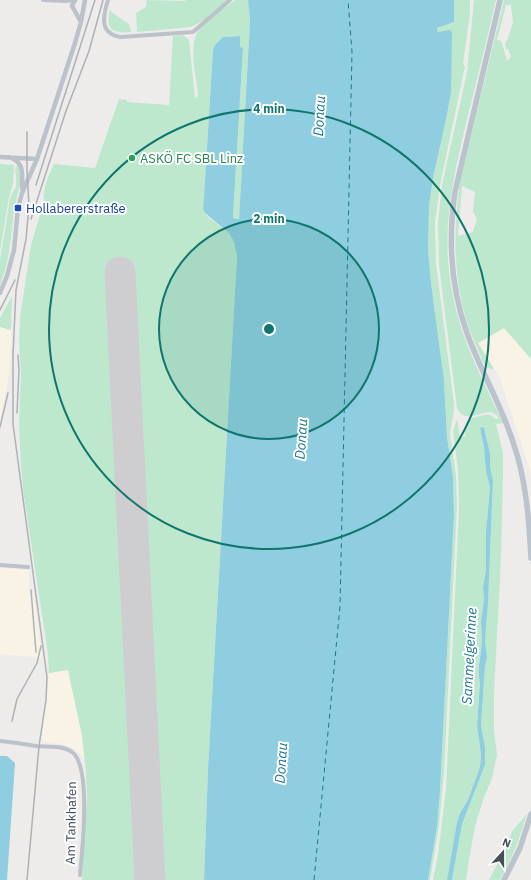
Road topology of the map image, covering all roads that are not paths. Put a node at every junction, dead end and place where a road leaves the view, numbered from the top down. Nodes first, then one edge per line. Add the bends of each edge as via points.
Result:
1 (43, 0) edge
2 (75, 0) edge
3 (108, 0) edge
4 (230, 0) edge
5 (500, 0) edge
6 (61, 1) junction
7 (84, 3) edge
8 (74, 9) junction
9 (81, 22) junction
10 (0, 157) edge
11 (9, 157) junction
12 (37, 159) junction
13 (22, 193) junction
14 (0, 293) edge
15 (531, 558) edge
16 (0, 564) edge
17 (28, 567) dead end
18 (0, 741) edge
19 (531, 814) edge
20 (80, 875) dead end
21 (504, 880) edge

1 - 6 street
2 - 6 street
2 - 8 street via 72,4
3 - 4 street via 104,25 110,33 121,37 193,32
5 - 15 main road via 455,192 451,253 457,297 467,333 505,418 518,456 527,507
6 - 8 street
7 - 8 street via 80,11
7 - 9 street
8 - 9 street
9 - 12 street
10 - 11 street
11 - 12 street
11 - 13 street via 17,160 21,166
12 - 13 street
13 - 14 street via 14,250
16 - 17 street
18 - 20 street, Am Tankhafen via 62,748 77,758 82,773 84,794
19 - 21 main road via 520,848

